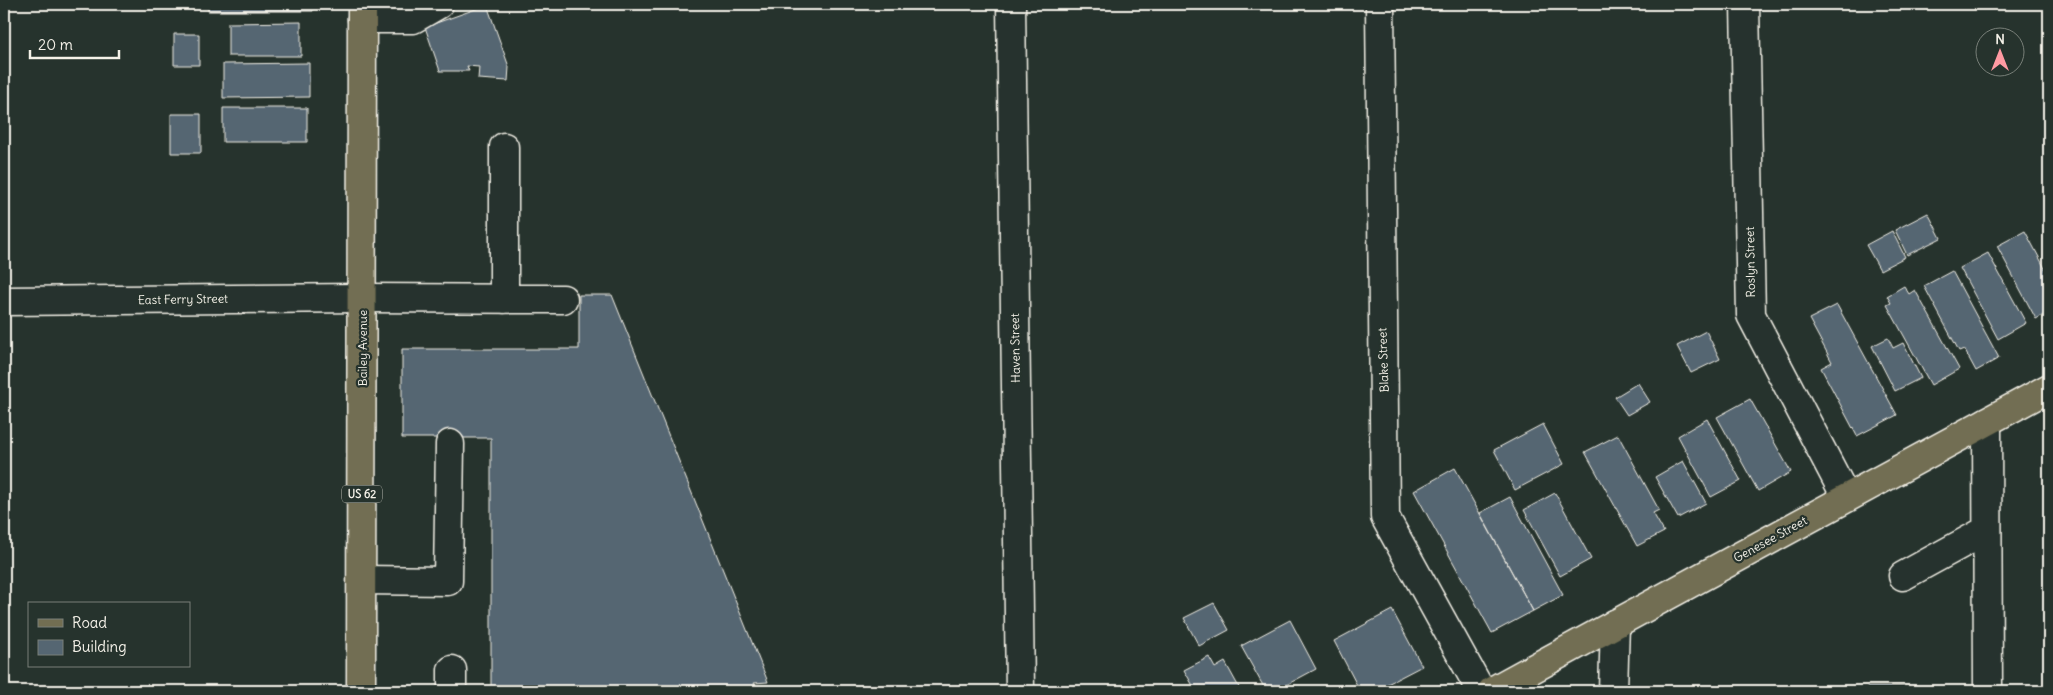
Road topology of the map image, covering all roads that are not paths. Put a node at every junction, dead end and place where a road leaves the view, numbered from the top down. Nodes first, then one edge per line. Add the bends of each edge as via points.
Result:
1 (439, 4) edge
2 (1010, 4) edge
3 (1380, 4) edge
4 (1745, 4) edge
5 (362, 11) edge
6 (413, 11) edge
7 (504, 147) dead end
8 (362, 298) junction
9 (504, 299) junction
10 (563, 299) dead end
11 (4, 301) edge
12 (2049, 388) edge
13 (1987, 422) junction
14 (450, 444) dead end
15 (1846, 497) junction
16 (1987, 530) junction
17 (1902, 576) dead end
18 (362, 580) junction
19 (1615, 624) junction
20 (361, 691) edge
21 (1020, 691) edge
22 (1481, 691) edge
23 (1492, 691) edge
24 (1613, 691) edge
25 (1988, 691) edge

1 - 6 street
2 - 21 street, Haven Street
3 - 22 street, Blake Street via 1385,516
4 - 15 street, Roslyn Street via 1751,316
5 - 6 street
5 - 8 main road, Bailey Avenue / US 62
7 - 9 street
8 - 9 street, East Ferry Street
8 - 11 street, East Ferry Street
8 - 18 main road, Bailey Avenue / US 62
9 - 10 street, East Ferry Street
12 - 13 main road, Genesee Street
13 - 15 main road, Genesee Street
13 - 16 street
14 - 18 street via 448,581
15 - 19 main road, Genesee Street
16 - 17 street
16 - 25 street
18 - 20 main road, Bailey Avenue / US 62
19 - 23 main road, Genesee Street
19 - 24 street

